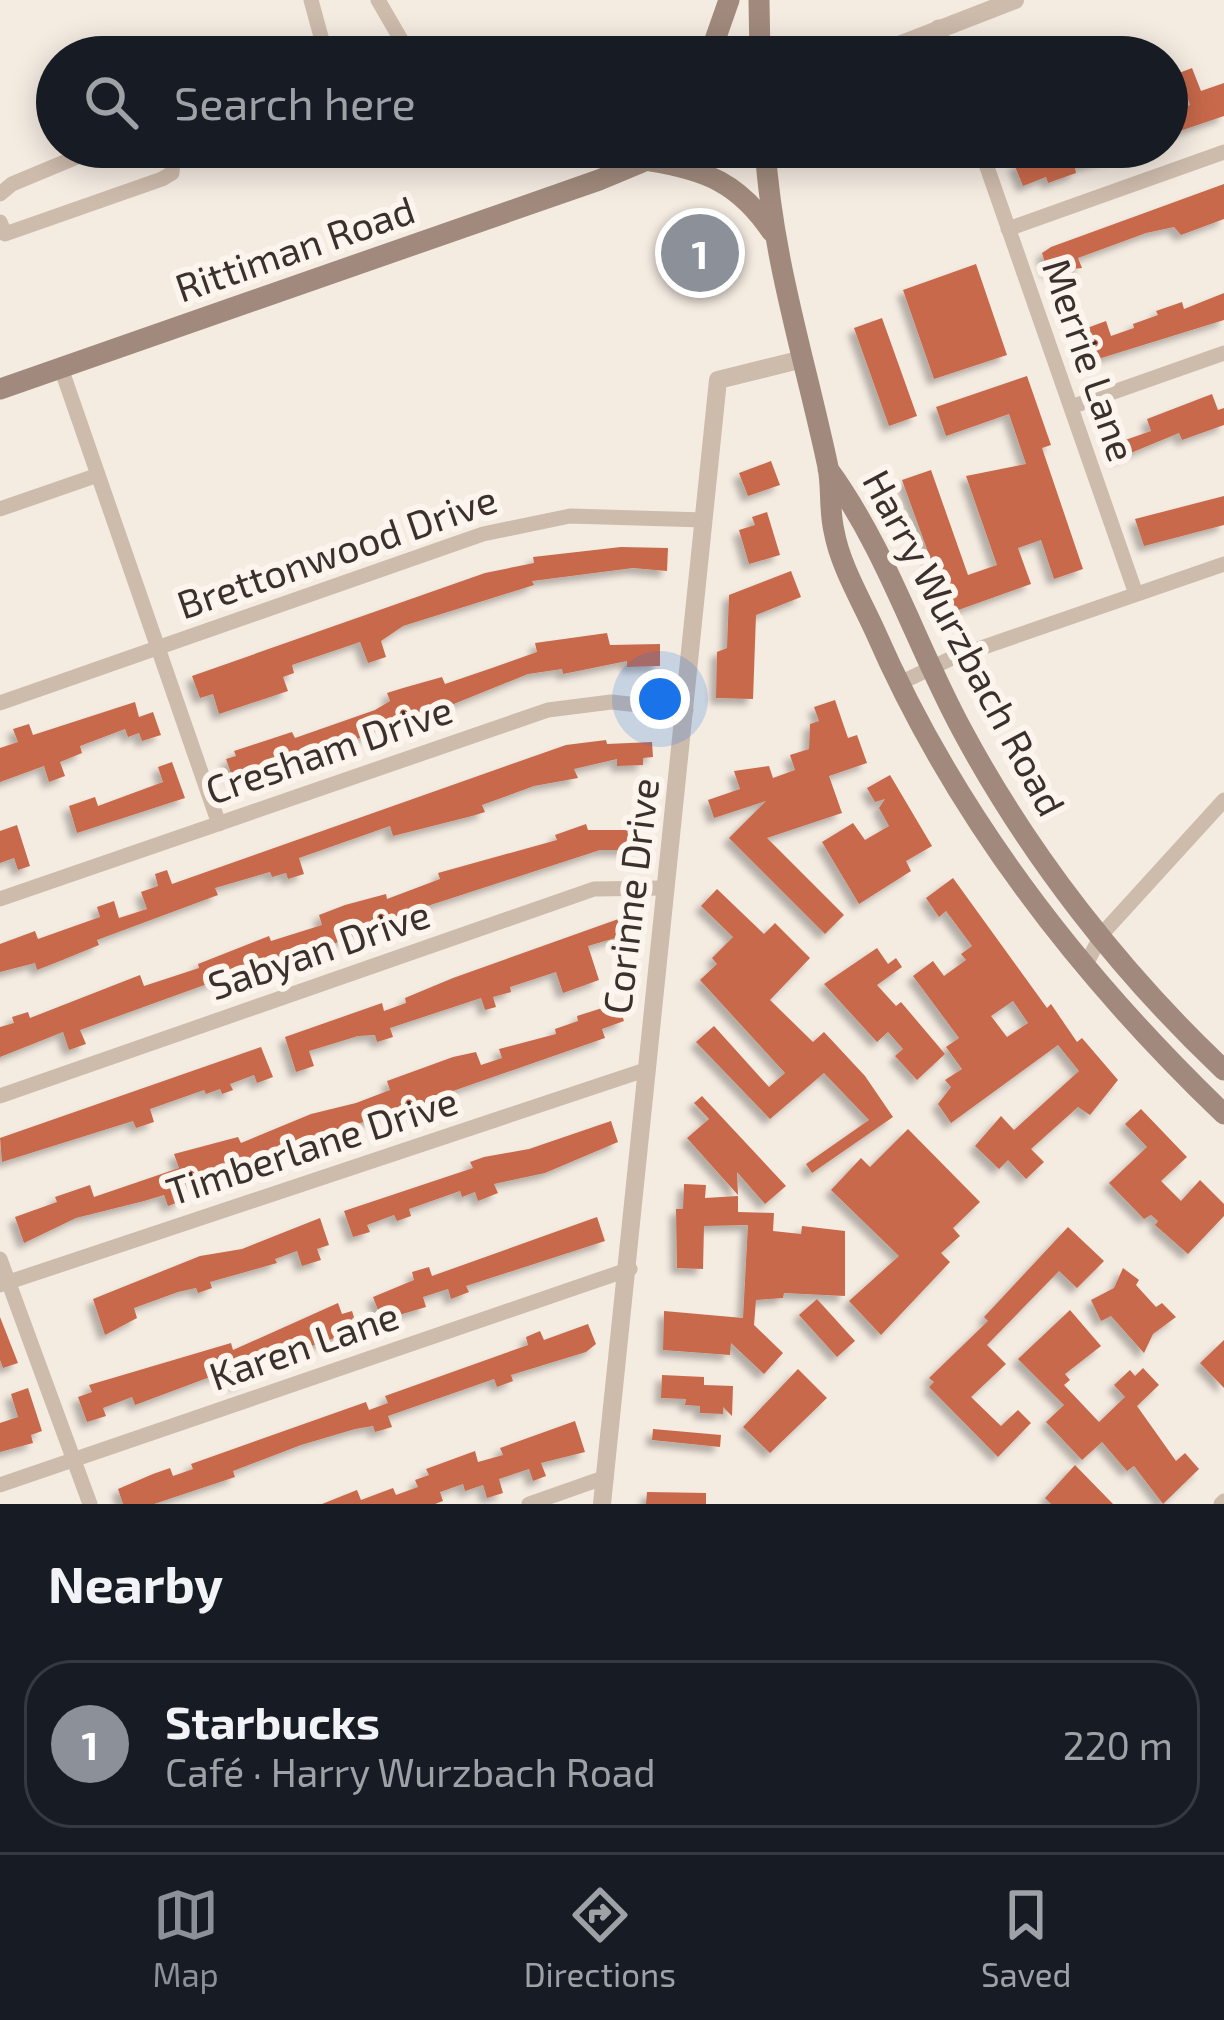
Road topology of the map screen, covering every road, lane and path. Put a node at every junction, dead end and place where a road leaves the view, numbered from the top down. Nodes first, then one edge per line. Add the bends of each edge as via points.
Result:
1 (311, 0) edge
2 (378, 0) edge
3 (729, 0) edge
4 (759, 0) edge
5 (1015, 0) edge
6 (938, 27) junction
7 (321, 36) edge
8 (399, 36) edge
9 (716, 36) edge
10 (760, 36) edge
11 (917, 36) edge
12 (941, 36) edge
13 (1224, 152) edge
14 (1188, 165) edge
15 (56, 168) edge
16 (172, 168) edge
17 (621, 168) edge
18 (691, 168) edge
19 (767, 168) edge
20 (987, 168) edge
21 (1179, 168) edge
22 (0, 194) edge
23 (1008, 229) junction
24 (2, 231) edge
25 (774, 236) junction
26 (1224, 353) edge
27 (799, 360) junction
28 (61, 368) junction
29 (0, 388) edge
30 (1071, 407) junction
31 (828, 469) junction
32 (98, 475) junction
33 (0, 509) edge
34 (704, 520) junction
35 (1224, 564) edge
36 (1136, 594) junction
37 (157, 648) junction
38 (933, 668) junction
39 (898, 684) junction
40 (0, 703) edge
41 (686, 710) junction
42 (1224, 800) edge
43 (219, 824) junction
44 (663, 888) junction
45 (0, 899) edge
46 (1102, 934) junction
47 (1084, 968) junction
48 (644, 1070) junction
49 (1224, 1070) edge
50 (0, 1096) edge
51 (1221, 1103) edge
52 (0, 1259) edge
53 (630, 1269) junction
54 (4, 1283) edge
55 (74, 1460) junction
56 (606, 1477) junction
57 (0, 1485) edge
58 (90, 1504) edge
59 (529, 1504) edge
60 (602, 1504) edge

1 - 7 street
2 - 8 street
3 - 9 main road
4 - 10 main road
5 - 6 street
6 - 11 street
6 - 12 street
13 - 14 street
15 - 22 street
16 - 24 street via 162,179
17 - 28 main road, Rittiman Road
18 - 25 main road via 720,177
19 - 25 main road, Harry Wurzbach Road
20 - 23 street, Merrie Lane
21 - 23 street
23 - 30 street, Merrie Lane
25 - 27 main road, Harry Wurzbach Road
26 - 30 street
27 - 31 main road, Harry Wurzbach Road
27 - 34 street, Corinne Drive via 718,380
28 - 29 main road, Rittiman Road
28 - 32 street
30 - 36 street, Merrie Lane
31 - 38 main road, Harry Wurzbach Road via 868,523
31 - 39 main road, Harry Wurzbach Road via 834,533
32 - 33 street
32 - 37 street
34 - 37 street, Brettonwood Drive via 614,514 526,523
34 - 41 street, Corinne Drive
35 - 36 street
36 - 38 street
37 - 40 street, Brettonwood Drive
37 - 43 street
38 - 39 street
38 - 46 main road, Harry Wurzbach Road via 1031,844
39 - 47 main road, Harry Wurzbach Road via 992,845
41 - 43 street, Cresham Drive via 611,702 548,710
41 - 44 street, Corinne Drive
42 - 46 street
43 - 45 street, Cresham Drive
44 - 48 street, Corinne Drive
44 - 50 street, Sabyan Drive via 595,889
46 - 47 street
46 - 49 main road, Harry Wurzbach Road
47 - 51 main road, Harry Wurzbach Road
48 - 53 street, Corinne Drive
48 - 54 street, Timberlane Drive
52 - 54 street
53 - 55 street, Karen Lane
53 - 56 street, Corinne Drive
54 - 55 street
55 - 57 street, Karen Lane
55 - 58 street
56 - 59 street
56 - 60 street, Corinne Drive

